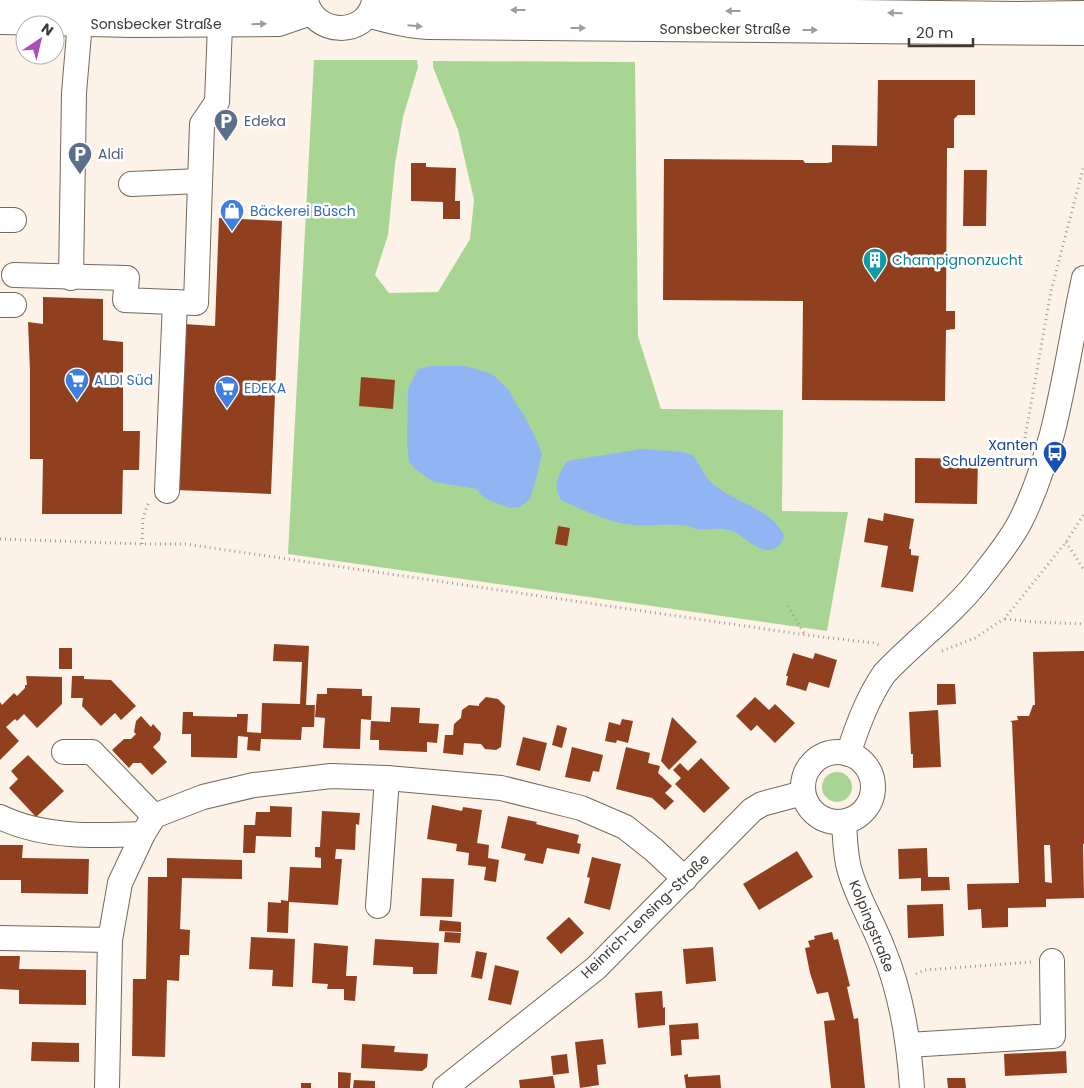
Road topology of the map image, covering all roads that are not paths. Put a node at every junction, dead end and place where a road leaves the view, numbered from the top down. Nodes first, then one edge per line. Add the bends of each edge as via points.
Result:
1 (128, 3) edge
2 (304, 4) edge
3 (0, 5) edge
4 (376, 5) edge
5 (81, 10) edge
6 (775, 13) edge
7 (1084, 13) edge
8 (219, 16) junction
9 (0, 22) edge
10 (1084, 33) edge
11 (200, 181) junction
12 (131, 184) dead end
13 (14, 275) dead end
14 (71, 278) junction
15 (1084, 278) edge
16 (176, 302) junction
17 (167, 491) dead end
18 (64, 752) dead end
19 (848, 754) junction
20 (387, 778) junction
21 (803, 793) junction
22 (0, 817) edge
23 (844, 822) junction
24 (148, 825) junction
25 (685, 879) junction
26 (378, 906) dead end
27 (0, 938) edge
28 (110, 940) junction
29 (1052, 961) road end
30 (908, 1046) junction
31 (107, 1088) edge
32 (445, 1088) edge
33 (912, 1088) edge

1 - 5 street, Sonsbecker Straße
1 - 8 street, Sonsbecker Straße
2 - 4 street, Sonsbecker Straße via 323,24 339,29 356,25
2 - 8 street, Sonsbecker Straße via 278,24
3 - 5 street, Sonsbecker Straße
4 - 6 street, Sonsbecker Straße via 393,23 413,27
5 - 8 street, Sonsbecker Straße
5 - 9 street, Sonsbecker Straße
5 - 14 street via 74,92
7 -> 6 street, Sonsbecker Straße
6 -> 10 street, Sonsbecker Straße
8 - 11 street via 217,102 202,124
11 - 12 street
11 - 16 street via 196,302
13 - 14 street
14 - 16 street via 128,278 126,300
15 - 19 street via 1051,439 1022,517 978,581 884,674 862,711
16 - 17 street
18 - 24 street via 92,752
19 - 21 street via 830,753 814,760 804,776
19 - 23 street via 866,767 873,789 864,810
20 - 24 street via 331,776 254,785 203,797
20 - 25 street via 500,788 581,808 625,827
20 - 26 street
21 - 23 street via 814,813 828,820
21 - 25 street, Heinrich-Lensing-Straße via 762,804 752,810
22 - 24 street via 31,828 99,836
23 - 30 street, Kolpingstraße via 849,867 856,890 884,949
24 - 28 street via 120,883
25 - 32 street, Heinrich-Lensing-Straße via 596,968
27 - 28 street
28 - 31 street
29 - 30 street via 1053,1036
30 - 33 street, Kolpingstraße

